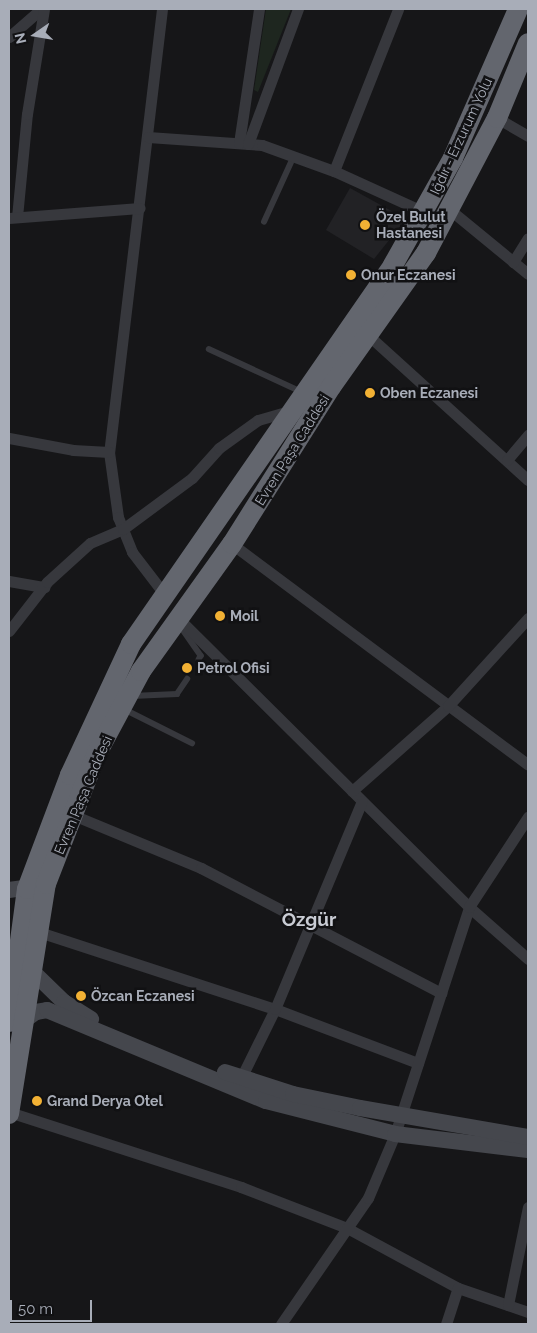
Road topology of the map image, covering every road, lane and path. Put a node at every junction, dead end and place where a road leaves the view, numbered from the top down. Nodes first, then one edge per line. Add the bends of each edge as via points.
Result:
1 (43, 9) edge
2 (162, 9) edge
3 (259, 9) edge
4 (298, 9) edge
5 (398, 9) edge
6 (518, 9) edge
7 (9, 37) edge
8 (528, 43) edge
9 (497, 118) junction
10 (528, 136) edge
11 (148, 137) junction
12 (244, 143) junction
13 (294, 156) junction
14 (334, 171) junction
15 (140, 208) junction
16 (449, 209) junction
17 (424, 212) junction
18 (13, 217) edge
19 (264, 222) dead end
20 (528, 238) edge
21 (513, 262) junction
22 (528, 274) edge
23 (368, 335) junction
24 (209, 349) dead end
25 (331, 387) joint
26 (308, 388) junction
27 (293, 410) junction
28 (528, 435) edge
29 (9, 438) edge
30 (109, 452) junction
31 (507, 460) junction
32 (528, 480) edge
33 (123, 529) junction
34 (232, 544) junction
35 (9, 581) edge
36 (44, 587) junction
37 (165, 596) junction
38 (528, 618) edge
39 (178, 621) junction
40 (9, 631) edge
41 (524, 631) edge
42 (199, 660) dead end
43 (187, 679) dead end
44 (125, 702) junction
45 (448, 706) junction
46 (192, 743) dead end
47 (528, 765) edge
48 (352, 791) junction
49 (362, 801) junction
50 (73, 814) junction
51 (528, 817) edge
52 (27, 888) edge
53 (469, 907) junction
54 (310, 923) junction
55 (39, 932) junction
56 (528, 959) edge
57 (33, 972) junction
58 (11, 982) edge
59 (441, 993) junction
60 (275, 1009) junction
61 (15, 1022) edge
62 (418, 1063) junction
63 (240, 1078) junction
64 (9, 1113) edge
65 (401, 1117) junction
66 (396, 1134) junction
67 (528, 1136) edge
68 (528, 1150) edge
69 (528, 1207) edge
70 (347, 1228) junction
71 (458, 1288) junction
72 (508, 1305) junction
73 (528, 1312) edge
74 (281, 1324) edge
75 (446, 1324) edge

1 - 7 street
1 - 18 street
2 - 11 street
3 - 12 street
4 - 12 street
5 - 14 street
6 - 17 highway, Iğdır - Erzurum Yolu via 453,158
8 - 9 highway, Iğdır - Erzurum Yolu
9 - 10 street
9 - 16 highway, Iğdır - Erzurum Yolu
11 - 12 street
11 - 15 street
12 - 13 street via 262,145
13 - 14 street
13 - 19 lane
14 - 17 street
15 - 18 street
15 - 30 street
16 - 21 street
16 - 23 highway, Iğdır - Erzurum Yolu via 426,253
17 - 26 highway, Iğdır - Erzurum Yolu via 393,265
20 - 21 street
21 - 22 street
23 - 25 highway, Iğdır - Erzurum Yolu
23 - 31 street
24 - 26 lane
25 - 34 highway, Evren Paşa Caddesi
26 - 27 highway, Evren Paşa Caddesi
27 - 33 street via 258,420 219,448 192,478
27 - 37 highway, Evren Paşa Caddesi
28 - 31 street
29 - 30 street via 73,450
30 - 33 street
31 - 32 street
33 - 36 street via 90,543
33 - 37 street via 132,552
34 - 39 highway, Evren Paşa Caddesi
34 - 45 street
35 - 36 street
36 - 40 street
37 - 52 highway, Evren Paşa Caddesi via 127,653 70,775
38 - 41 street
39 - 42 lane via 201,656
39 - 44 highway, Evren Paşa Caddesi via 141,671
39 - 48 street
41 - 45 street
43 - 44 lane via 177,694
44 - 46 lane
44 - 50 highway, Evren Paşa Caddesi via 96,755
45 - 47 street
45 - 48 street
48 - 49 street
49 - 53 street
49 - 54 street
50 - 52 highway, Evren Paşa Caddesi
50 - 54 street via 201,868
51 - 53 street
52 - 55 highway, Evren Paşa Caddesi
52 - 58 highway, Evren Paşa Caddesi
53 - 56 street
53 - 59 street
54 - 59 street
54 - 60 street
55 - 57 highway, Evren Paşa Caddesi
55 - 60 street
57 - 61 highway, Evren Paşa Caddesi
57 - 63 street via 85,1017
58 - 61 highway, Evren Paşa Caddesi
59 - 62 street
60 - 62 street
60 - 63 street
61 - 64 highway, Evren Paşa Caddesi
61 - 66 street via 47,1010 266,1101
62 - 65 street
63 - 65 street via 293,1094
64 - 70 street via 241,1187
65 - 66 street
65 - 67 street
66 - 68 street
66 - 70 street via 368,1198
69 - 72 street
70 - 71 street
70 - 74 street
71 - 72 street
71 - 75 street
72 - 73 street

